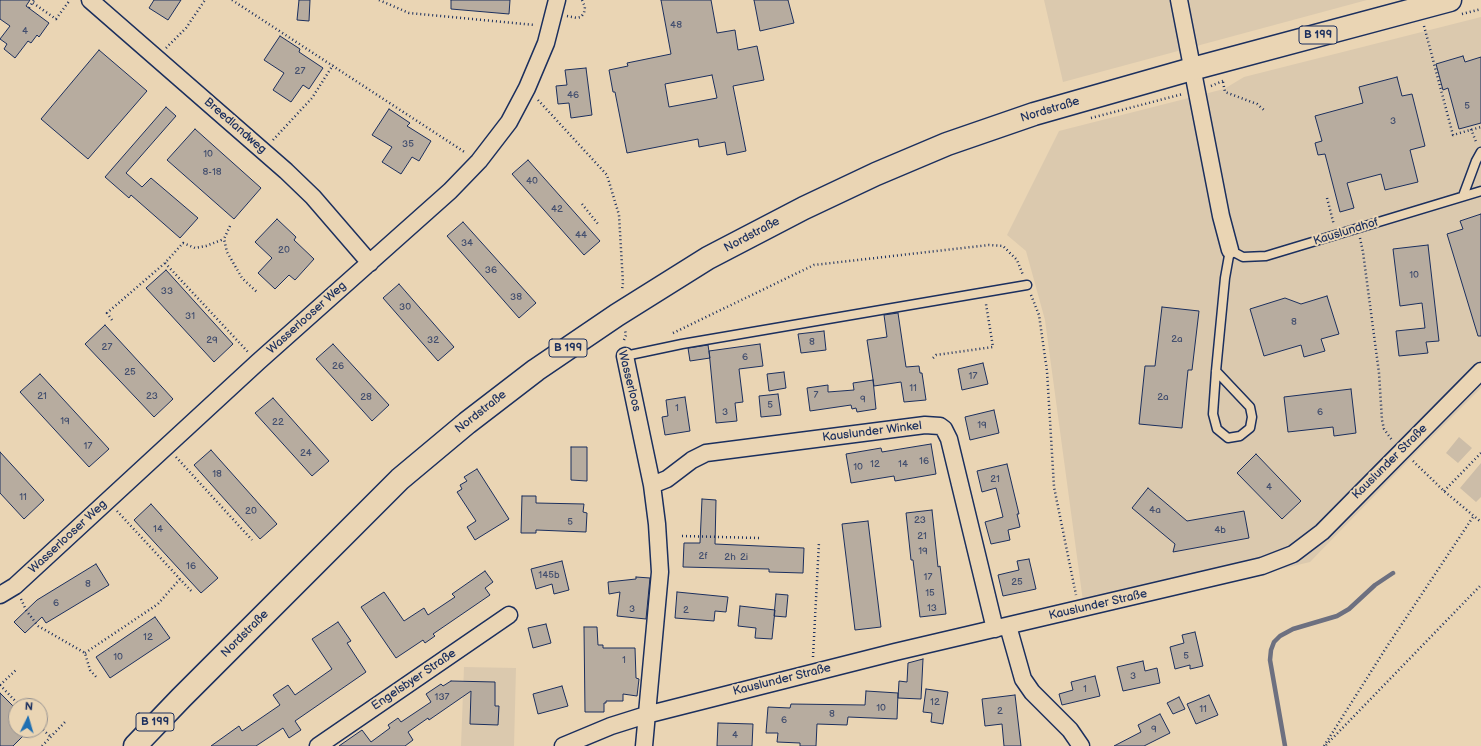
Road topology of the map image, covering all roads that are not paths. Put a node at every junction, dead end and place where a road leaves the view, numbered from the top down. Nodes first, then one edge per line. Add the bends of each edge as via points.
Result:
1 (90, 0) edge
2 (1179, 0) edge
3 (1455, 7) edge
4 (554, 13) edge
5 (1192, 69) junction
6 (1480, 149) edge
7 (1481, 191) edge
8 (1462, 196) junction
9 (1230, 250) junction
10 (370, 263) junction
11 (1027, 285) road end
12 (624, 356) joint
13 (1216, 371) junction
14 (1481, 371) edge
15 (652, 485) junction
16 (0, 596) edge
17 (510, 614) dead end
18 (1002, 627) junction
19 (181, 698) junction
20 (646, 715) junction
21 (130, 746) edge
22 (136, 746) edge
23 (318, 746) edge
24 (563, 746) edge
25 (644, 746) edge
26 (1081, 746) edge

1 - 10 street, Breedlandweg via 313,197
2 - 5 street
3 - 5 main road, Nordstraße / B 199
4 - 10 street, Wasserlooser Weg via 546,43 509,122 479,161 450,191
5 - 9 street via 1220,216
5 - 19 main road, Nordstraße / B 199 via 1034,114 947,144 804,208 708,258 536,370 467,423 400,479
6 - 8 lane
7 - 8 lane, Kauslundhof
8 - 9 lane, Kauslundhof via 1266,256 1243,257
9 - 13 lane
10 - 16 street, Wasserlooser Weg via 258,362 15,586
11 - 12 lane
12 - 15 street, Wasserloos
13 - 13 lane via 1213,414 1217,429 1228,438 1240,436 1250,428 1250,407
14 - 18 street, Kauslunder Straße via 1322,532 1293,554 1262,566
15 - 18 street, Kauslunder Winkel via 667,479 692,460 706,454 925,425 940,426 949,439
15 - 20 street, Wasserloos via 660,572
17 - 23 street, Engelsbyer Straße
18 - 20 street, Kauslunder Straße
18 - 26 street via 1023,679 1032,692 1070,730
19 - 21 main road, Nordstraße / B 199
19 - 22 main road, Nordstraße / B 199
20 - 24 street
20 - 25 street, Wasserloos

